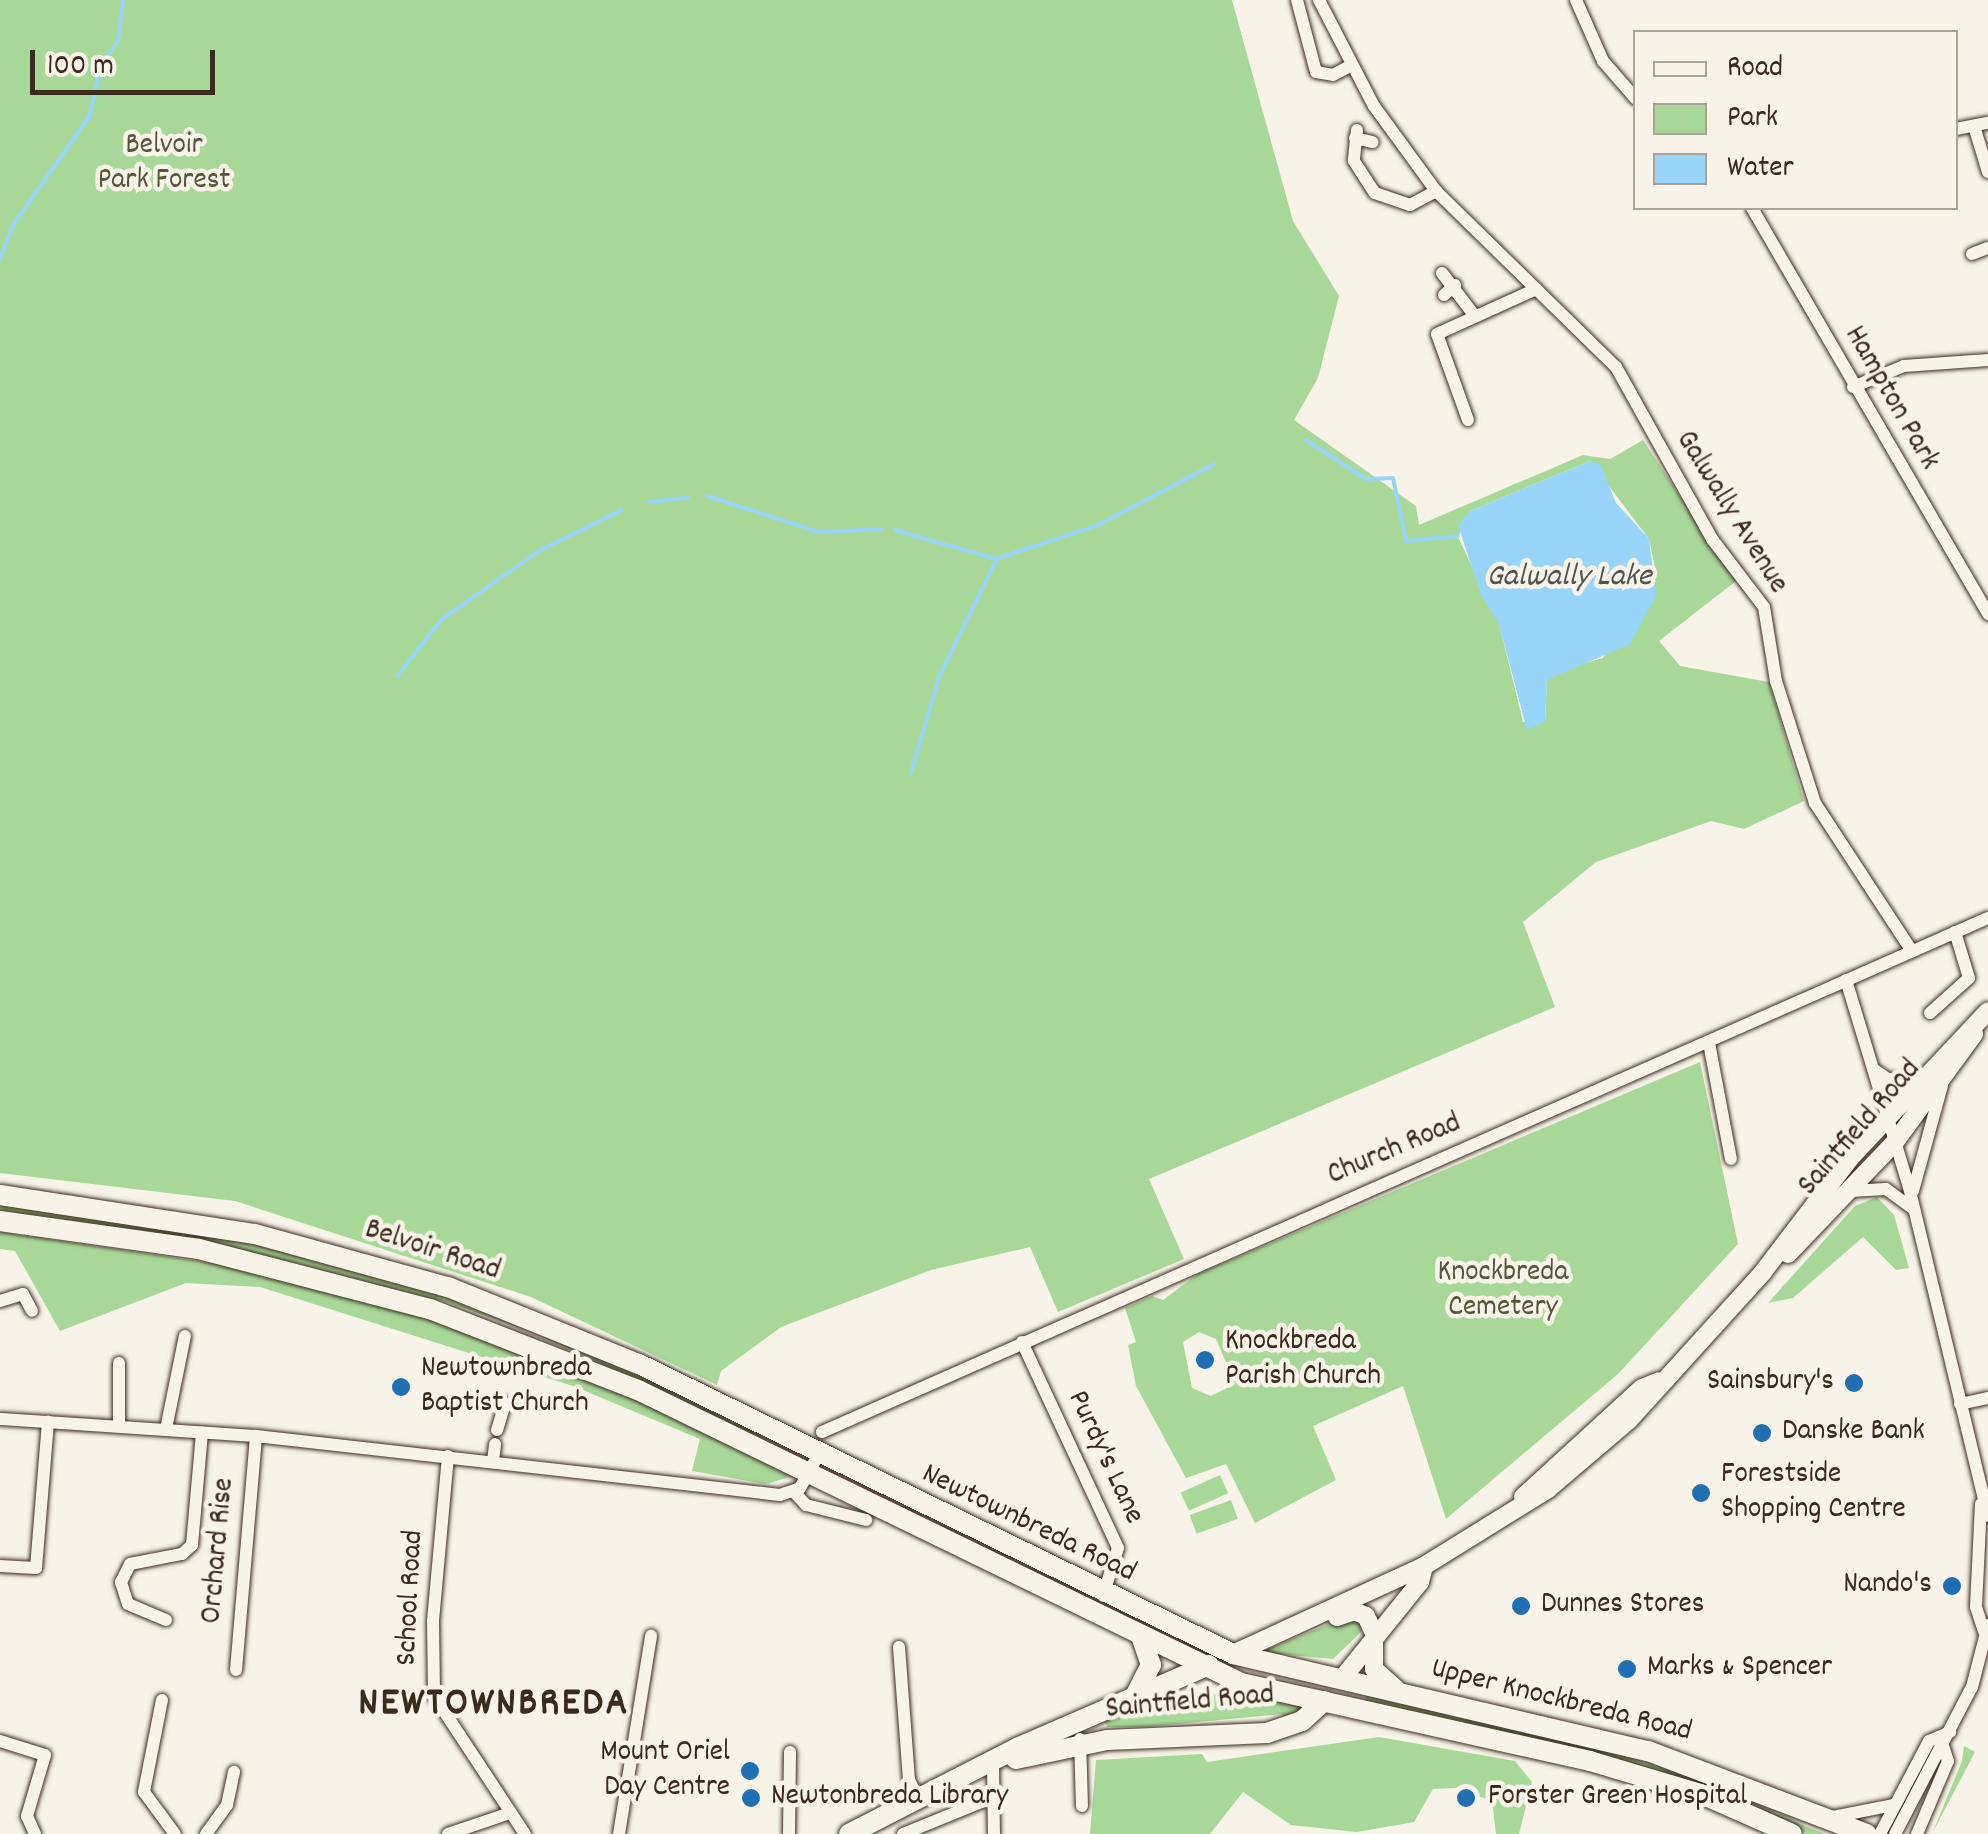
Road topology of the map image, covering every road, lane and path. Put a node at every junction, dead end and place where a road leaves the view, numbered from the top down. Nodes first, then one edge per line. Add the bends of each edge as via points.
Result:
1 (1297, 0) edge
2 (1319, 0) edge
3 (1576, 0) edge
4 (1350, 66) junction
5 (1633, 95) edge
6 (1981, 124) edge
7 (1373, 142) dead end
8 (1988, 172) edge
9 (1436, 191) junction
10 (1753, 210) edge
11 (1988, 248) edge
12 (1972, 254) dead end
13 (1442, 273) dead end
14 (1455, 285) junction
15 (1536, 289) junction
16 (1444, 295) dead end
17 (1474, 315) junction
18 (1988, 360) edge
19 (1854, 387) junction
20 (1468, 420) dead end
21 (1988, 614) edge
22 (1988, 918) edge
23 (1955, 932) junction
24 (1912, 951) junction
25 (1846, 980) junction
26 (1988, 1011) edge
27 (1930, 1013) dead end
28 (1708, 1042) junction
29 (1964, 1050) junction
30 (1873, 1069) junction
31 (1918, 1080) junction
32 (1943, 1084) junction
33 (1887, 1116) junction
34 (1895, 1142) junction
35 (1731, 1159) dead end
36 (1850, 1191) junction
37 (0, 1194) edge
38 (1913, 1204) junction
39 (113, 1207) junction
40 (1809, 1212) junction
41 (0, 1220) edge
42 (109, 1234) junction
43 (1763, 1272) junction
44 (0, 1301) edge
45 (32, 1311) dead end
46 (185, 1336) dead end
47 (1022, 1342) junction
48 (119, 1364) dead end
49 (1988, 1398) edge
50 (505, 1403) dead end
51 (1960, 1404) junction
52 (0, 1419) edge
53 (48, 1421) junction
54 (119, 1424) junction
55 (166, 1428) junction
56 (202, 1432) junction
57 (822, 1432) dead end
58 (256, 1436) junction
59 (448, 1456) junction
60 (493, 1462) junction
61 (814, 1464) junction
62 (794, 1492) junction
63 (1985, 1510) edge
64 (866, 1520) dead end
65 (0, 1566) edge
66 (1424, 1566) junction
67 (1102, 1596) junction
68 (166, 1620) dead end
69 (1289, 1628) junction
70 (1986, 1628) edge
71 (1374, 1633) junction
72 (650, 1636) dead end
73 (1142, 1639) junction
74 (899, 1647) dead end
75 (1232, 1654) junction
76 (1202, 1668) junction
77 (236, 1670) dead end
78 (1341, 1680) junction
79 (1405, 1694) junction
80 (1134, 1697) junction
81 (162, 1700) dead end
82 (1320, 1706) junction
83 (1074, 1721) junction
84 (1946, 1739) junction
85 (0, 1741) edge
86 (1082, 1744) junction
87 (790, 1752) dead end
88 (998, 1762) junction
89 (234, 1772) dead end
90 (996, 1796) junction
91 (918, 1801) junction
92 (1892, 1805) junction
93 (1082, 1806) dead end
94 (510, 1813) junction
95 (1834, 1825) edge
96 (35, 1834) edge
97 (175, 1834) edge
98 (206, 1834) edge
99 (448, 1834) edge
100 (525, 1834) edge
101 (619, 1834) edge
102 (789, 1834) edge
103 (849, 1834) edge
104 (903, 1834) edge
105 (994, 1834) edge
106 (1792, 1834) edge
107 (1867, 1834) edge
108 (1880, 1834) edge
109 (1895, 1834) edge
110 (1917, 1834) edge

1 - 4 street via 1316,72 1327,76
2 - 4 street, Galwally Avenue
3 - 5 street via 1604,61
4 - 9 street, Galwally Avenue
6 - 8 street
7 - 9 street via 1356,134 1357,170 1374,192 1410,205
9 - 15 street, Galwally Avenue
10 - 19 street, Hampton Park
11 - 12 street
13 - 14 street
14 - 16 street
14 - 17 street
15 - 17 street
15 - 24 street, Galwally Avenue via 1604,349 1712,539 1758,596 1776,681 1815,802
17 - 20 street via 1436,339
18 - 19 street via 1904,366
19 - 21 street, Hampton Park
22 - 23 street, Church Road
23 - 24 street, Church Road
23 - 27 street via 1969,978
24 - 25 street, Church Road
25 - 28 street, Church Road
25 - 30 street
26 - 29 main road, Saintfield Road
26 - 31 main road, Saintfield Road
28 - 35 street
28 - 47 street, Church Road
29 - 32 main road, Saintfield Road
29 - 33 main road via 1908,1108
30 - 31 street via 1888,1080
30 - 33 street
31 - 33 main road, Saintfield Road
32 - 34 main road, Saintfield Road
32 - 38 street
33 - 34 street
33 - 40 main road, Saintfield Road
34 - 36 main road, Saintfield Road
34 - 38 street
34 - 40 main road via 1876,1148
36 - 38 street via 1886,1189
36 - 43 main road, Saintfield Road
37 - 39 highway, Belvoir Road
38 - 51 street
39 - 42 street
39 - 61 highway, Belvoir Road via 311,1246 448,1287 569,1332
40 - 43 main road, Saintfield Road
41 - 42 highway, Belvoir Road
42 - 61 highway, Belvoir Road via 272,1265 430,1308
43 - 66 main road, Saintfield Road via 1629,1420 1548,1488
44 - 45 street via 23,1294
46 - 55 street
47 - 57 street, Church Road
47 - 67 street, Purdy's Lane via 1118,1548
48 - 54 street
49 - 51 street
50 - 60 street
51 - 63 street
52 - 53 street
53 - 54 street
53 - 65 street via 36,1568
54 - 55 street
55 - 56 street
56 - 58 street
56 - 68 street via 192,1545 182,1554 130,1564 121,1582 128,1604
58 - 59 street
58 - 77 street, Orchard Rise
59 - 60 street
59 - 94 street, School Road via 432,1621 434,1696
60 - 62 street
61 - 62 street
61 - 67 highway, Newtownbreda Road
61 - 73 highway, Newtownbreda Road
62 - 64 street via 806,1505
63 - 70 street via 1976,1607
66 - 69 main road, Saintfield Road
66 - 71 main road, Saintfield Road via 1420,1582
67 - 75 highway, Newtownbreda Road
69 - 71 main road via 1305,1630 1354,1611 1366,1616
69 - 75 main road, Saintfield Road
70 - 84 street via 1972,1687
71 - 78 main road, Saintfield Road
71 - 79 main road via 1378,1678
72 - 101 street
73 - 76 highway, Newtownbreda Road
73 - 80 highway via 1150,1664
74 - 91 street via 910,1779
75 - 76 highway, Saintfield Road
75 - 78 highway, Upper Knockbreda Road
76 - 80 highway, Saintfield Road
76 - 82 highway, Upper Knockbreda Road
78 - 79 highway, Upper Knockbreda Road
78 - 82 highway, Saintfield Road
79 - 95 highway, Upper Knockbreda Road via 1648,1751
80 - 83 highway, Saintfield Road
81 - 97 street via 144,1792
82 - 86 highway, Saintfield Road via 1302,1721 1267,1733
82 - 106 highway, Upper Knockbreda Road via 1590,1761 1704,1795
83 - 86 street
83 - 88 highway, Saintfield Road
84 - 92 street via 1929,1741
84 - 109 street
84 - 110 street via 1948,1761
85 - 96 street via 45,1754 28,1808
86 - 88 highway, Saintfield Road
86 - 93 street
87 - 102 street
88 - 90 street
88 - 91 highway, Saintfield Road
89 - 98 street via 227,1806
90 - 104 street
90 - 105 street
91 - 103 highway, Saintfield Road
92 - 95 street
92 - 108 street
94 - 99 street
94 - 100 street, School Road
95 - 107 highway, Upper Knockbreda Road

